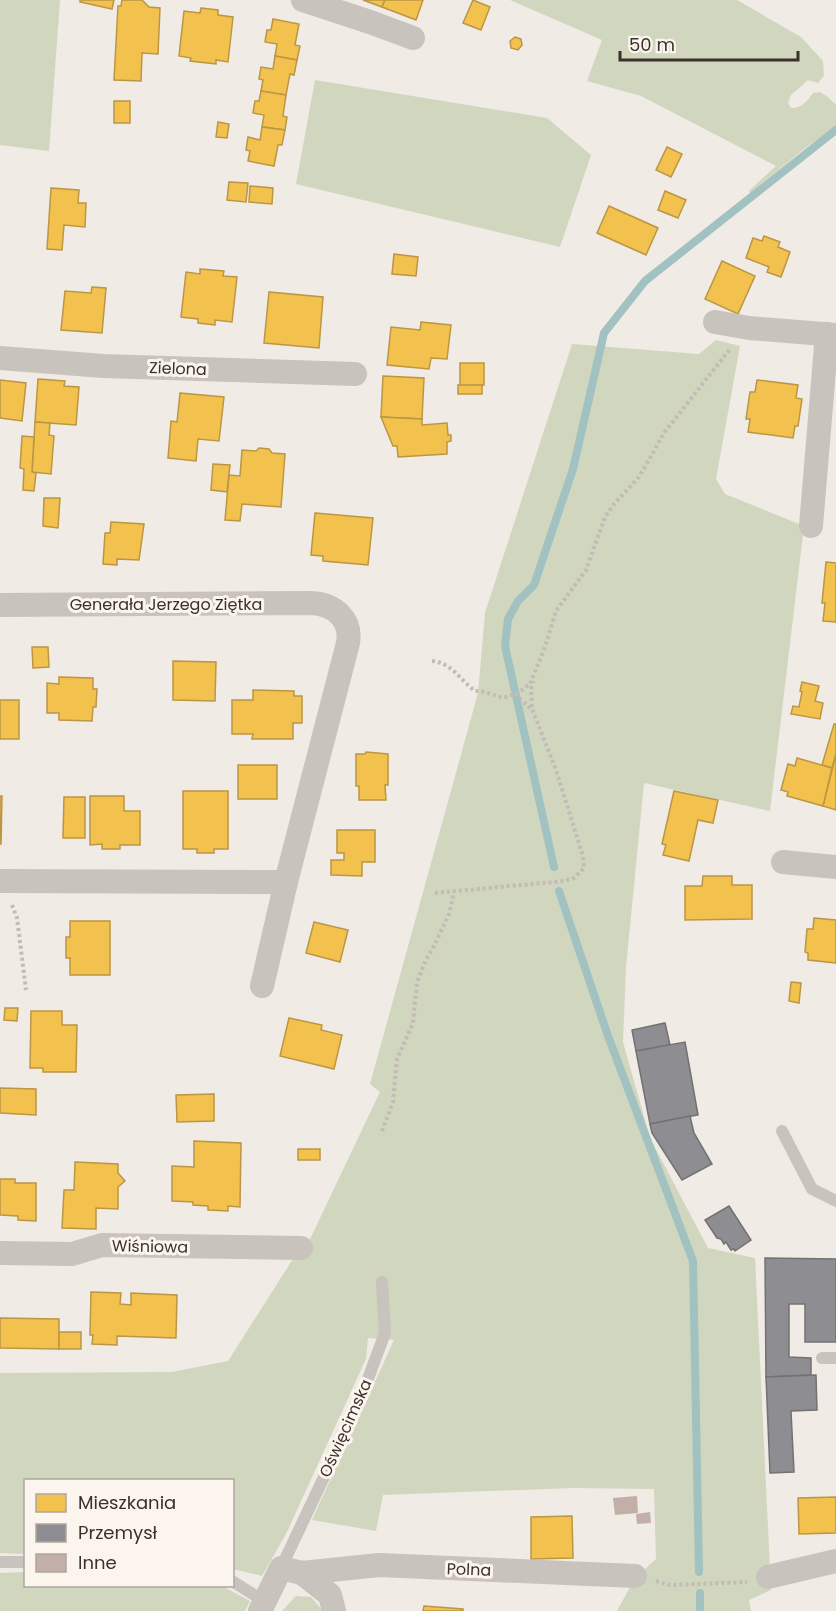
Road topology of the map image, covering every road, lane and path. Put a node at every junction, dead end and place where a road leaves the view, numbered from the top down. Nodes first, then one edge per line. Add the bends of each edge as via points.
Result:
1 (310, 2) edge
2 (413, 38) dead end
3 (715, 322) dead end
4 (749, 328) junction
5 (832, 334) edge
6 (0, 358) edge
7 (356, 374) dead end
8 (812, 526) dead end
9 (0, 606) edge
10 (432, 661) dead end
11 (534, 676) junction
12 (514, 695) junction
13 (532, 709) junction
14 (783, 862) dead end
15 (836, 867) edge
16 (278, 882) junction
17 (5, 891) edge
18 (454, 892) junction
19 (435, 893) dead end
20 (262, 986) dead end
21 (26, 990) dead end
22 (382, 1131) dead end
23 (782, 1131) dead end
24 (836, 1201) edge
25 (301, 1248) dead end
26 (0, 1253) edge
27 (382, 1282) dead end
28 (822, 1358) dead end
29 (836, 1358) edge
30 (836, 1561) edge
31 (0, 1562) edge
32 (24, 1562) edge
33 (291, 1570) junction
34 (635, 1576) joint
35 (768, 1577) joint
36 (234, 1583) edge
37 (262, 1606) edge
38 (334, 1611) edge

1 - 2 street
3 - 4 street
4 - 5 street
4 - 11 path via 664,433 639,477 605,517 586,570 556,611
5 - 8 street
6 - 7 street, Zielona via 103,366
9 - 16 street, Generała Jerzego Ziętka via 311,603 331,607 341,615 349,627 348,643
10 - 12 path via 446,666 474,691 503,698
11 - 12 path via 530,684
11 - 13 path
12 - 13 path
13 - 18 path via 555,767 584,868 564,881
14 - 15 street
16 - 17 street
16 - 20 street
17 - 21 path via 17,918
18 - 19 path
18 - 22 path via 444,925 417,982 413,1023 397,1059 393,1102
23 - 24 lane via 812,1189
25 - 26 street, Wiśniowa via 102,1245 72,1254
27 - 33 lane, Oświęcimska via 385,1333
28 - 29 lane
30 - 35 street
31 - 32 lane
33 - 34 street, Polna via 379,1565
33 - 37 street
33 - 38 street via 330,1595
34 - 35 path via 670,1585 759,1581
36 - 37 lane

